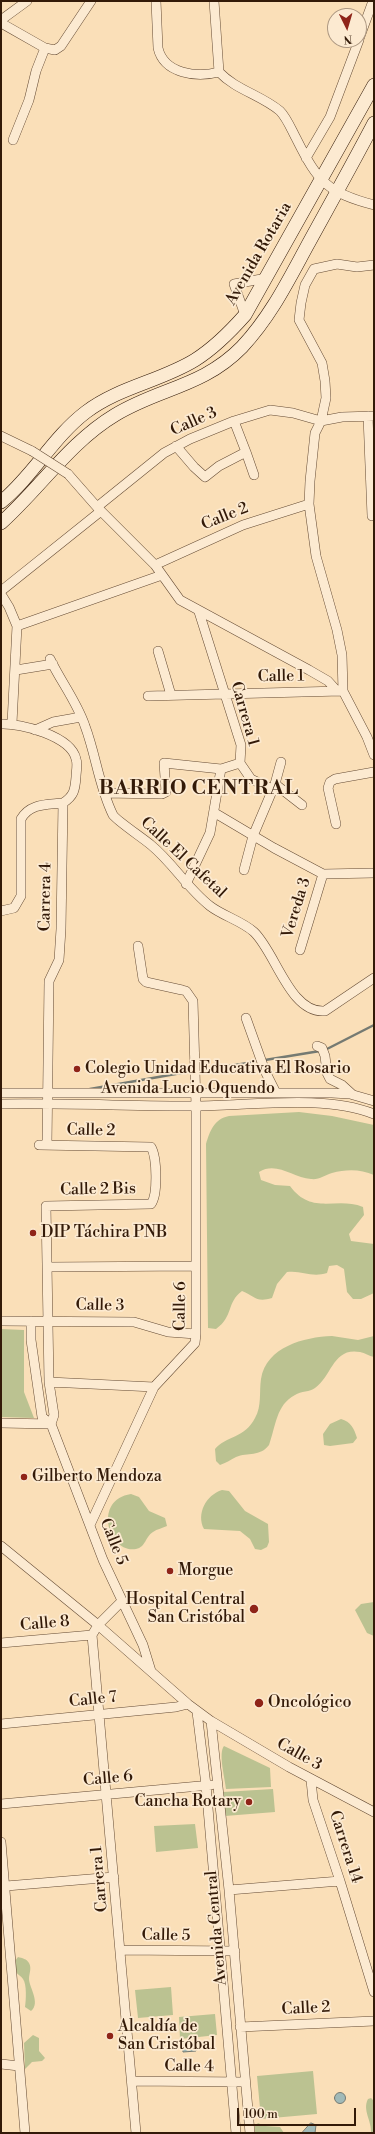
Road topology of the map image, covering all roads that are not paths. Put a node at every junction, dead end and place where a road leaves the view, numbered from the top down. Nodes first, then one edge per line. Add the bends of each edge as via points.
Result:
1 (91, 1) edge
2 (156, 1) edge
3 (214, 1) edge
4 (373, 1) edge
5 (24, 2) edge
6 (372, 11) edge
7 (1, 21) edge
8 (367, 22) edge
9 (45, 48) junction
10 (356, 48) edge
11 (219, 72) junction
12 (374, 85) edge
13 (374, 123) edge
14 (13, 140) dead end
15 (306, 158) junction
16 (321, 180) junction
17 (337, 193) junction
18 (374, 205) edge
19 (374, 265) edge
20 (267, 278) junction
21 (245, 315) junction
22 (371, 416) edge
23 (234, 421) junction
24 (322, 421) junction
25 (1, 436) edge
26 (176, 446) junction
27 (246, 452) junction
28 (254, 475) dead end
29 (1, 502) edge
30 (309, 504) junction
31 (99, 509) junction
32 (372, 516) dead end
33 (1, 523) edge
34 (155, 564) junction
35 (162, 575) junction
36 (1, 591) edge
37 (1, 594) edge
38 (199, 612) junction
39 (17, 626) junction
40 (158, 650) dead end
41 (16, 670) junction
42 (340, 691) junction
43 (224, 694) junction
44 (171, 695) junction
45 (148, 696) dead end
46 (81, 717) junction
47 (12, 723) junction
48 (1, 724) edge
49 (35, 730) junction
50 (374, 755) edge
51 (281, 762) dead end
52 (240, 763) junction
53 (221, 769) junction
54 (374, 772) edge
55 (274, 787) junction
56 (104, 793) junction
57 (63, 803) junction
58 (302, 805) dead end
59 (215, 813) junction
60 (336, 824) dead end
61 (253, 836) junction
62 (244, 870) dead end
63 (374, 873) edge
64 (323, 874) junction
65 (186, 884) junction
66 (1, 911) edge
67 (138, 946) dead end
68 (300, 950) dead end
69 (374, 978) edge
70 (246, 1018) dead end
71 (317, 1046) dead end
72 (48, 1092) junction
73 (1, 1093) edge
74 (196, 1093) junction
75 (276, 1093) junction
76 (353, 1095) junction
77 (372, 1097) edge
78 (1, 1104) edge
79 (47, 1104) junction
80 (196, 1106) junction
81 (374, 1114) edge
82 (151, 1204) joint
83 (46, 1206) joint
84 (196, 1266) junction
85 (48, 1267) junction
86 (48, 1320) junction
87 (1, 1321) edge
88 (31, 1321) junction
89 (196, 1334) junction
90 (49, 1382) junction
91 (154, 1387) junction
92 (1, 1423) edge
93 (51, 1424) junction
94 (90, 1525) junction
95 (1, 1546) edge
96 (122, 1601) junction
97 (98, 1625) junction
98 (92, 1635) junction
99 (1, 1643) edge
100 (151, 1671) junction
101 (188, 1704) junction
102 (197, 1712) junction
103 (100, 1714) junction
104 (1, 1724) edge
105 (212, 1725) junction
106 (201, 1730) junction
107 (311, 1780) junction
108 (219, 1784) junction
109 (206, 1785) junction
110 (107, 1793) junction
111 (1, 1804) edge
112 (374, 1812) edge
113 (1, 1842) edge
114 (114, 1877) junction
115 (340, 1881) junction
116 (6, 1886) junction
117 (229, 1890) junction
118 (6, 1948) edge
119 (121, 1950) junction
120 (235, 1951) junction
121 (220, 1952) junction
122 (374, 1992) edge
123 (374, 2021) edge
124 (240, 2027) junction
125 (1, 2064) edge
126 (19, 2066) junction
127 (133, 2080) junction
128 (245, 2082) junction
129 (232, 2083) junction
130 (25, 2133) edge
131 (136, 2133) edge
132 (236, 2133) edge
133 (250, 2133) edge

1 - 9 street via 61,46 55,50
2 - 11 street via 159,54 168,65 189,74
3 - 11 street
4 - 6 street
5 - 7 street
6 - 8 street
7 - 9 street
9 - 14 street
10 - 15 street via 330,117
11 - 15 street via 234,84 282,112
12 - 16 main road, Avenida Rotaria
13 - 17 main road
15 - 16 street
16 - 17 street
16 - 20 main road, Avenida Rotaria
17 - 18 street
17 - 33 main road via 265,321 241,348 210,373 116,414 95,428
19 - 24 street via 357,267 337,264 314,269 305,285 299,320 322,363 326,398
20 - 21 main road, Avenida Rotaria
20 - 21 street via 234,284
21 - 29 main road, Avenida Rotaria via 222,339 195,360 124,390 86,413
22 - 24 street
22 - 32 street
23 - 24 street, Calle 3 via 270,410
23 - 26 street, Calle 3
23 - 27 street
24 - 30 street via 315,433
25 - 31 street, bridge via 32,451 68,474
26 - 27 street via 205,477
26 - 31 street, Calle 3 via 164,453
27 - 28 street
30 - 34 street, Calle 2 via 243,525
30 - 42 street via 316,556 342,655
31 - 34 street
31 - 36 street, Calle 3
34 - 35 street
35 - 38 street via 180,600
35 - 39 street
37 - 39 street via 10,607
38 - 42 street via 310,670
38 - 43 street, Carrera 1
39 - 41 street
40 - 44 street
41 - 46 street, Calle El Cafetal via 51,662
41 - 47 street
42 - 43 street, Calle 1
42 - 50 street via 367,737
43 - 44 street, Calle 1
43 - 52 street, Carrera 1 via 241,745
44 - 45 street, Calle 1
46 - 49 street via 53,722
46 - 56 street, Calle El Cafetal via 96,758
47 - 48 street
47 - 49 street
49 - 57 street via 56,738 70,748 76,759 75,791 72,797
51 - 55 street
52 - 53 street, Carrera 1
52 - 55 street via 251,779
53 - 56 street via 164,764 166,792 162,794
53 - 59 street
54 - 60 street via 330,782 328,788
55 - 58 street
55 - 61 street
56 - 65 street, Calle El Cafetal via 114,817 156,849
57 - 66 street via 41,805 24,812 21,819 21,896 14,908
57 - 72 street, Carrera 4 via 59,960 49,981
59 - 61 street
59 - 65 street via 206,846
61 - 62 street
61 - 64 street
63 - 64 street
64 - 68 street, Vereda 3
65 - 69 street, Calle El Cafetal via 210,906 253,931 305,1006 316,1011 326,1010
67 - 74 street, Calle 6 via 143,979 146,982 186,991 193,1001
70 - 75 street via 265,1071
71 - 76 street via 322,1048 330,1079
72 - 73 street, Avenida Lucio Oquendo
72 - 74 street, Avenida Lucio Oquendo
72 - 79 street, Carrera 4
74 - 75 street, Avenida Lucio Oquendo
74 - 80 street, Calle 6
75 - 76 street, Avenida Lucio Oquendo
76 - 77 street, Avenida Lucio Oquendo
78 - 79 street, Avenida Lucio Oquendo
79 - 80 street, Avenida Lucio Oquendo
79 - 82 street, Calle 2 via 43,1145 151,1148 154,1152 156,1198
80 - 81 street, Avenida Lucio Oquendo via 318,1104 347,1106
80 - 84 street, Calle 6
82 - 83 street, Calle 2 Bis
83 - 85 street, Calle 5
84 - 85 street
84 - 89 street, Calle 6
85 - 86 street, Calle 5
86 - 88 street, Calle 3
86 - 89 street, Calle 3 via 134,1322 168,1332
86 - 90 street, Calle 5
87 - 88 street, Calle 3
88 - 93 street, Calle 5 via 31,1340 42,1417
89 - 91 street, Calle 6 via 194,1343
90 - 91 street
90 - 93 street, Calle 5 via 54,1415
91 - 94 street, Calle 6
92 - 93 street
93 - 94 street, Calle 5
94 - 96 street, Calle 5
95 - 97 street, Calle 3
96 - 97 street
96 - 100 street, Calle 5 via 144,1645
97 - 98 street
97 - 100 street, Calle 3
98 - 99 street, Calle 8
98 - 103 street, Carrera 1
100 - 101 street, Calle 3
101 - 102 street, Calle 3
101 - 103 street, Calle 7
102 - 105 street, Calle 3
102 - 106 street, Avenida Central
103 - 104 street, Calle 7
103 - 110 street, Carrera 1
105 - 106 street
105 - 107 street, Calle 3
105 - 108 street, Avenida Central
106 - 109 street, Avenida Central
107 - 112 street, Calle 3
107 - 115 street, Carrera 14 via 313,1800
108 - 109 street, Calle 6
108 - 117 street, Avenida Central
109 - 110 street, Calle 6
109 - 121 street, Avenida Central
110 - 111 street, Calle 6
110 - 114 street, Carrera 1
113 - 116 street
114 - 116 street
114 - 119 street, Carrera 1
115 - 117 street
115 - 122 street, Carrera 14
116 - 118 street
117 - 120 street, Avenida Central
118 - 126 street
119 - 121 street, Calle 5
119 - 127 street, Carrera 1
120 - 121 street, Calle 5
120 - 124 street, Avenida Central
121 - 129 street, Avenida Central
123 - 124 street, Calle 2
124 - 128 street, Avenida Central
125 - 126 street
126 - 130 street
127 - 129 street, Calle 4
127 - 131 street, Carrera 1
128 - 129 street, Calle 4
128 - 133 street, Avenida Central
129 - 132 street, Avenida Central

